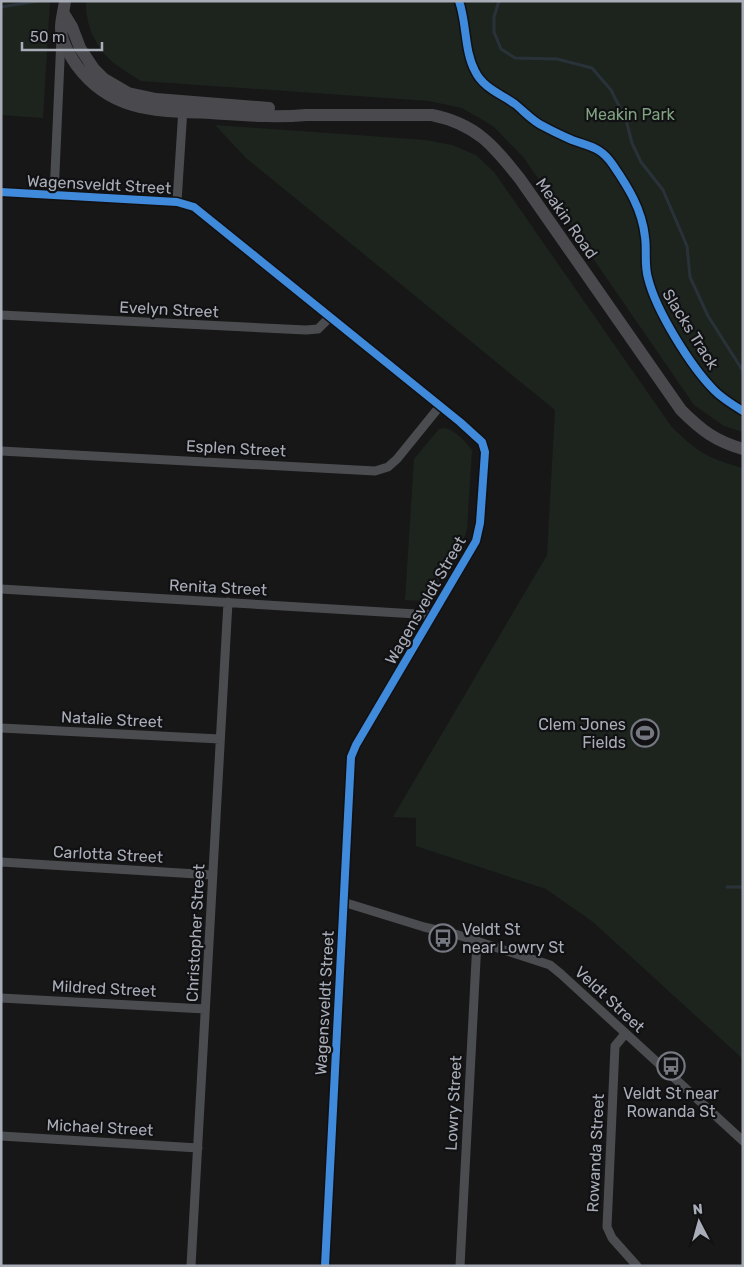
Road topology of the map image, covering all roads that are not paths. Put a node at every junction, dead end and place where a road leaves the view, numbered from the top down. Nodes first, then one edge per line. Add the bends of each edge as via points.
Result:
1 (64, 7) edge
2 (61, 29) junction
3 (183, 106) junction
4 (1, 192) edge
5 (54, 195) junction
6 (177, 202) junction
7 (1, 315) edge
8 (330, 317) junction
9 (440, 406) junction
10 (743, 449) edge
11 (1, 451) edge
12 (1, 589) edge
13 (228, 602) junction
14 (433, 614) junction
15 (1, 728) edge
16 (220, 740) junction
17 (1, 862) edge
18 (213, 875) junction
19 (343, 902) junction
20 (477, 941) junction
21 (1, 998) edge
22 (205, 1009) junction
23 (625, 1034) junction
24 (1, 1136) edge
25 (743, 1141) edge
26 (198, 1148) junction
27 (191, 1266) edge
28 (325, 1266) edge
29 (460, 1266) edge
30 (637, 1266) edge

1 - 2 street, Meakin Road
1 - 3 street, Meakin Road via 80,48 104,80 136,95
2 - 3 street, Meakin Road via 77,65 89,81 109,96 134,107
2 - 5 street
3 - 6 street
3 - 10 street, Meakin Road via 286,116 432,115 452,120 478,134 494,147 520,179 681,410 699,428 720,441
4 - 5 street, Wagensveldt Street
5 - 6 street, Wagensveldt Street
6 - 8 street, Wagensveldt Street via 200,210
7 - 8 street, Evelyn Street via 306,330 318,329
8 - 9 street, Wagensveldt Street
9 - 11 street, Esplen Street via 397,459 376,471
9 - 14 street, Wagensveldt Street via 482,442 485,452 479,532
12 - 13 street, Renita Street
13 - 14 street, Renita Street
13 - 16 street, Christopher Street
14 - 19 street, Wagensveldt Street via 351,757
15 - 16 street, Natalie Street
16 - 18 street, Christopher Street
17 - 18 street, Carlotta Street
18 - 22 street, Christopher Street
19 - 20 street, Veldt Street
19 - 28 street, Wagensveldt Street
20 - 23 street, Veldt Street via 550,966
20 - 29 street, Lowry Street
21 - 22 street, Mildred Street
22 - 26 street, Christopher Street
23 - 25 street, Veldt Street
23 - 30 street, Rowanda Street via 615,1046 607,1227 612,1238
24 - 26 street, Michael Street
26 - 27 street, Christopher Street

